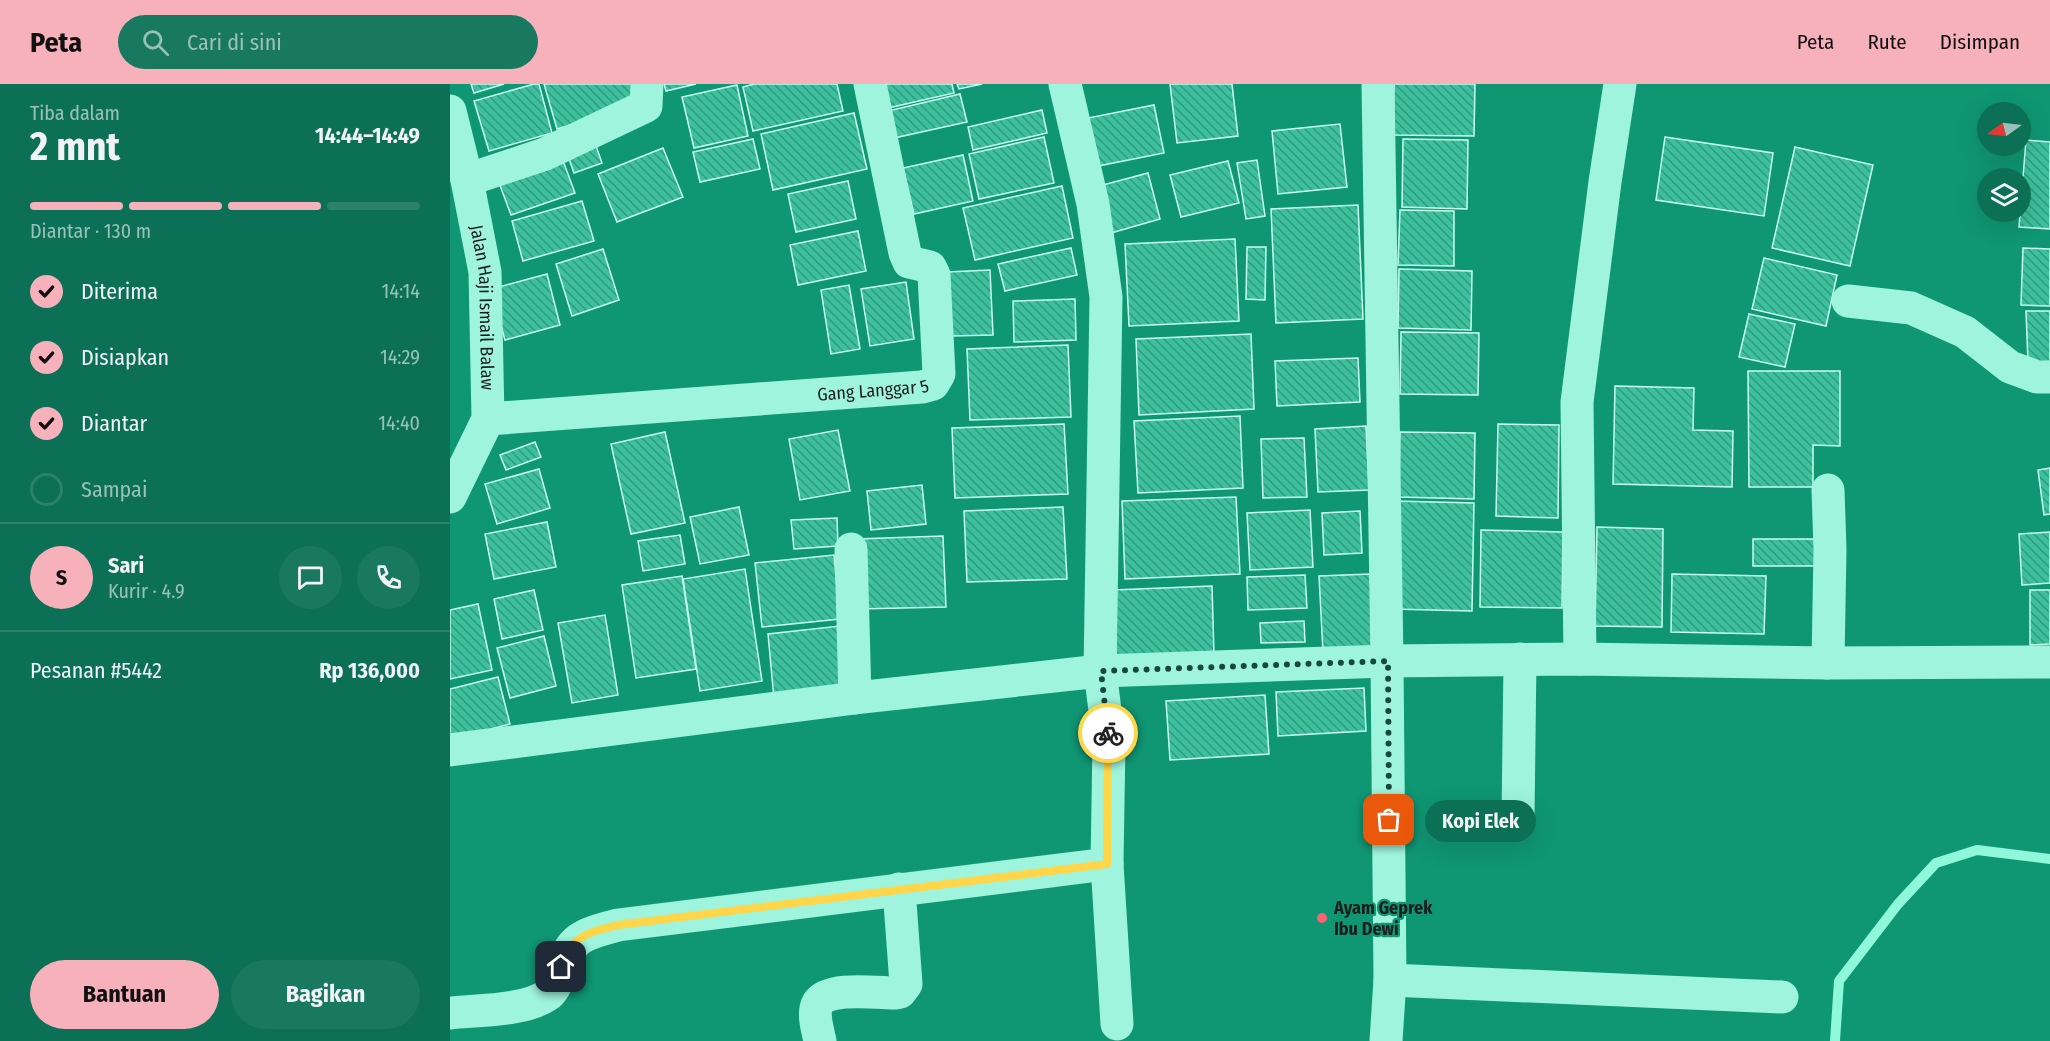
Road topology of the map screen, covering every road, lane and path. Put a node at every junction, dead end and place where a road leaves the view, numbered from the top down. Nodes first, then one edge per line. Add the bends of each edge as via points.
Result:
1 (647, 84) edge
2 (870, 84) edge
3 (1065, 84) edge
4 (1378, 84) edge
5 (1620, 84) edge
6 (450, 111) edge
7 (467, 180) junction
8 (1848, 301) dead end
9 (2050, 377) edge
10 (488, 419) junction
11 (1828, 490) dead end
12 (450, 497) edge
13 (851, 549) dead end
14 (1520, 659) junction
15 (1580, 659) junction
16 (1388, 661) junction
17 (2050, 662) edge
18 (1828, 663) junction
19 (1101, 671) junction
20 (855, 698) junction
21 (450, 750) edge
22 (1518, 818) dead end
23 (1107, 864) junction
24 (899, 889) junction
25 (1390, 980) junction
26 (1782, 997) dead end
27 (450, 1013) edge
28 (1117, 1024) dead end
29 (820, 1041) edge
30 (1386, 1041) edge

1 - 7 street via 646,106 545,154
2 - 10 street, Gang Langgar 5 via 905,253 909,262 930,267 934,276 939,374 933,384
3 - 19 street via 1093,204 1106,297
4 - 16 street
5 - 15 street via 1577,402
6 - 7 street, Jalan Haji Ismail Balaw
7 - 10 street, Jalan Haji Ismail Balaw via 485,272
8 - 9 street via 1911,308 1965,332 2010,368
10 - 12 street, Jalan Haji Ismail Balaw
11 - 18 street
13 - 20 street
14 - 15 street
14 - 16 street
14 - 22 street
15 - 18 street
16 - 19 street
16 - 25 street
17 - 18 street
19 - 20 street
19 - 23 street via 1109,742
20 - 21 street
23 - 24 street
23 - 28 street
24 - 27 street via 618,925 585,933 567,952 551,993 521,1005
24 - 29 street via 906,984 896,993 829,995 819,1002 816,1011
25 - 26 street
25 - 30 street

